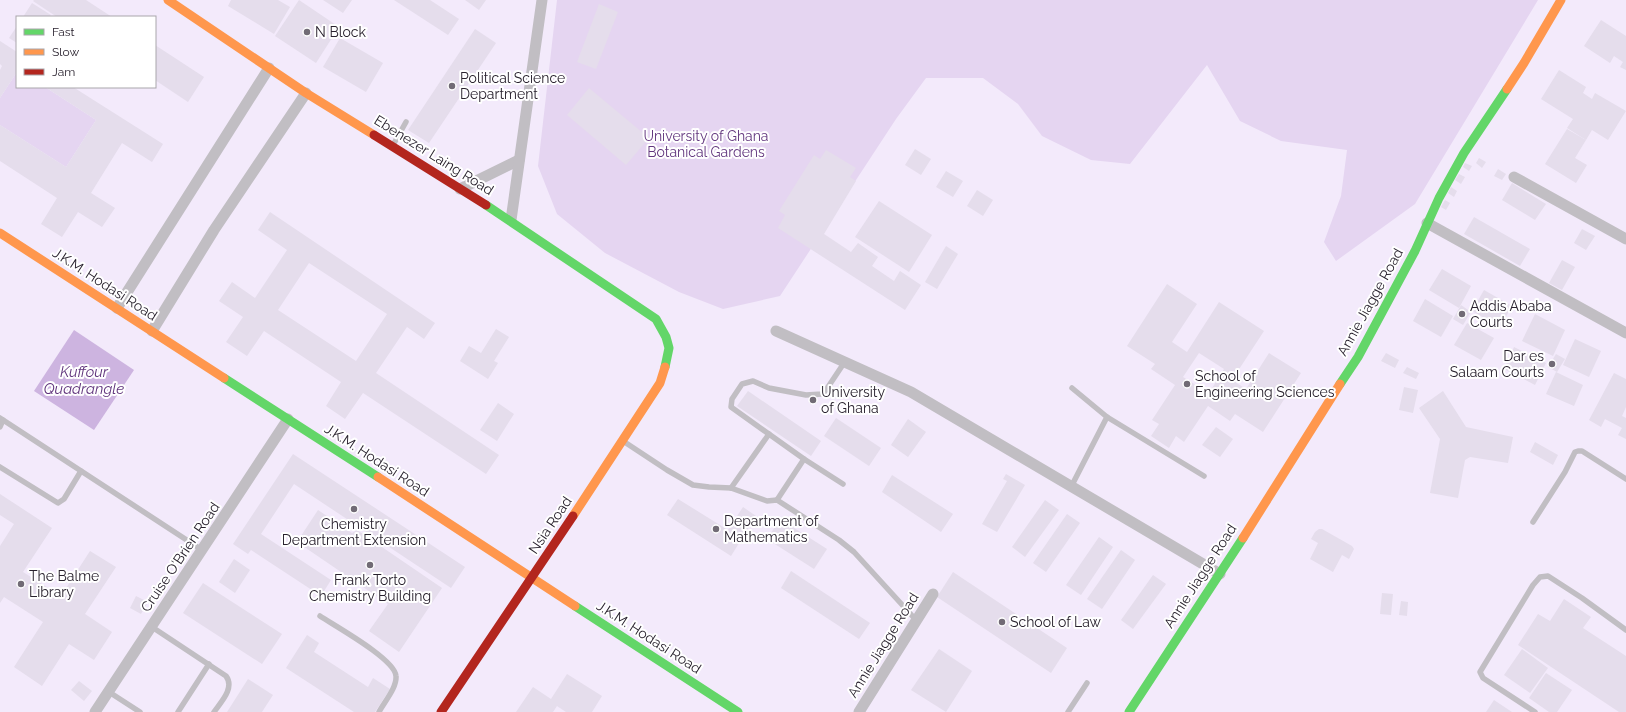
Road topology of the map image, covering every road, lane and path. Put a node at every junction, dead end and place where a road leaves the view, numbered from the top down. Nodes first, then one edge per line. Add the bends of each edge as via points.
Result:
1 (168, 0) edge
2 (542, 0) edge
3 (1561, 0) edge
4 (269, 68) junction
5 (306, 93) junction
6 (406, 122) dead end
7 (393, 146) junction
8 (519, 160) junction
9 (1514, 177) dead end
10 (460, 188) junction
11 (511, 220) junction
12 (1427, 223) junction
13 (0, 233) edge
14 (1626, 239) edge
15 (117, 308) junction
16 (152, 331) junction
17 (776, 331) dead end
18 (1626, 333) edge
19 (669, 348) joint
20 (844, 363) junction
21 (1072, 388) dead end
22 (1107, 417) junction
23 (1, 419) edge
24 (288, 419) junction
25 (0, 426) edge
26 (769, 434) junction
27 (623, 441) junction
28 (804, 459) junction
29 (0, 467) edge
30 (81, 471) junction
31 (1204, 476) dead end
32 (1626, 480) edge
33 (843, 484) dead end
34 (1071, 487) junction
35 (731, 488) junction
36 (777, 500) junction
37 (1533, 522) dead end
38 (203, 550) junction
39 (1220, 574) junction
40 (531, 578) junction
41 (933, 594) dead end
42 (320, 616) dead end
43 (916, 620) junction
44 (152, 626) junction
45 (1626, 630) edge
46 (209, 664) junction
47 (1087, 683) dead end
48 (109, 692) junction
49 (95, 712) edge
50 (140, 712) edge
51 (178, 712) edge
52 (214, 712) edge
53 (379, 712) edge
54 (441, 712) edge
55 (738, 712) edge
56 (859, 712) edge
57 (1068, 712) edge
58 (1128, 712) edge
59 (1535, 712) edge

1 - 4 street, Ebenezer Laing Road
2 - 8 street
3 - 12 street, Annie Jiagge Road via 1524,63 1464,154
4 - 5 street, Ebenezer Laing Road
4 - 15 street
5 - 7 street, Ebenezer Laing Road
5 - 16 street via 214,230
6 - 7 lane
7 - 10 street, Ebenezer Laing Road
8 - 10 street
8 - 11 street
9 - 14 street
10 - 11 street, Ebenezer Laing Road
11 - 19 street, Ebenezer Laing Road via 656,319
12 - 18 street
12 - 39 street, Annie Jiagge Road via 1415,251 1358,357
13 - 15 street, J.K.M. Hodasi Road
15 - 16 street, J.K.M. Hodasi Road
16 - 24 street, J.K.M. Hodasi Road
17 - 20 street
19 - 27 street, Nsia Road via 660,383
20 - 26 lane via 822,394 806,395 769,388 753,381 742,384 732,399 731,407
20 - 34 street via 912,392
21 - 22 lane
22 - 31 lane
22 - 34 lane
23 - 25 lane
23 - 30 lane
24 - 38 street, Cruise O'Brien Road
24 - 40 street, J.K.M. Hodasi Road
26 - 28 lane
26 - 35 lane
27 - 35 lane via 693,485
27 - 40 street, Nsia Road
28 - 33 lane
28 - 36 lane
29 - 30 lane via 58,503 64,499
30 - 38 lane
32 - 37 lane via 1582,451 1575,452
34 - 39 street
35 - 36 lane via 767,501
36 - 43 lane via 854,552
38 - 44 street, Cruise O'Brien Road
39 - 58 street, Annie Jiagge Road
40 - 54 street, Nsia Road
40 - 55 street, J.K.M. Hodasi Road
41 - 43 street, Annie Jiagge Road
42 - 53 lane via 377,652 392,667 396,675 395,684
43 - 56 street, Annie Jiagge Road
44 - 46 lane
44 - 48 street, Cruise O'Brien Road
45 - 59 lane via 1548,576 1540,577 1480,672 1483,678
46 - 51 lane
46 - 52 lane via 229,679 230,688
47 - 57 lane
48 - 49 street, Cruise O'Brien Road
48 - 50 lane

